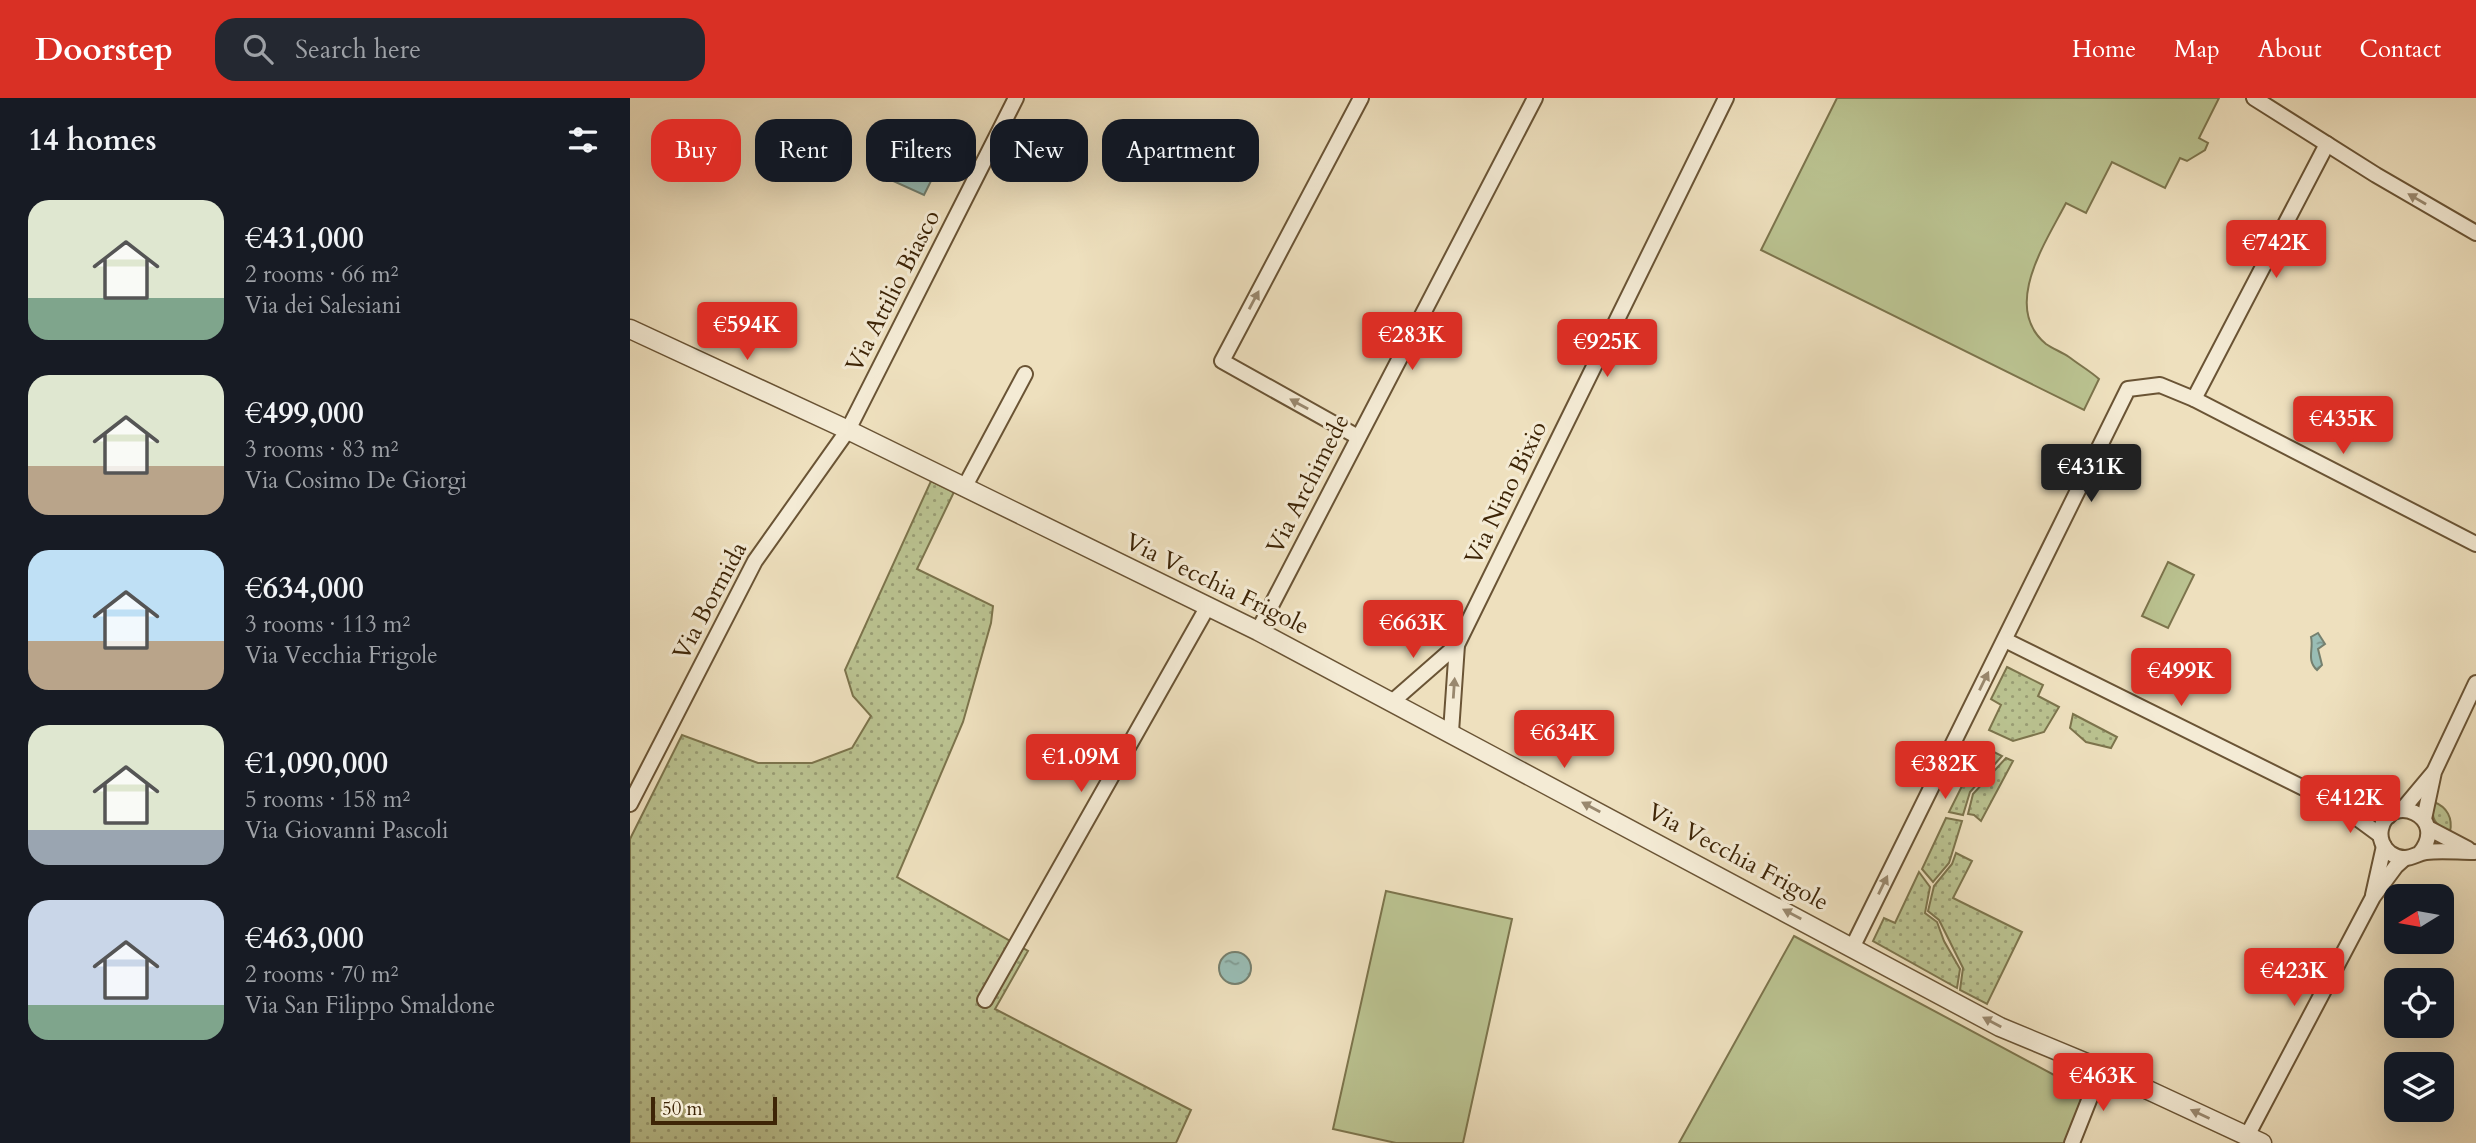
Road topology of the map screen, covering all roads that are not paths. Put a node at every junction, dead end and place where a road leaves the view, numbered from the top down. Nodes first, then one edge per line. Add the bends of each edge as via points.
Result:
1 (1016, 98) edge
2 (1361, 98) edge
3 (1535, 98) edge
4 (1726, 98) edge
5 (2254, 98) edge
6 (2327, 144) junction
7 (2476, 233) edge
8 (630, 330) edge
9 (1024, 374) dead end
10 (2194, 399) junction
11 (848, 430) junction
12 (1358, 438) junction
13 (964, 488) junction
14 (2476, 544) edge
15 (1208, 606) junction
16 (1258, 631) junction
17 (2005, 640) junction
18 (1457, 645) junction
19 (2476, 683) edge
20 (1393, 701) junction
21 (1451, 732) junction
22 (2434, 772) junction
23 (630, 804) edge
24 (2342, 807) junction
25 (2395, 813) junction
26 (2426, 823) junction
27 (2382, 841) junction
28 (2475, 852) edge
29 (2420, 853) junction
30 (2405, 858) junction
31 (2373, 897) junction
32 (1853, 946) junction
33 (985, 1000) dead end
34 (2101, 1070) junction
35 (2255, 1139) edge
36 (2072, 1143) edge

1 - 11 street, Via Attilio Biasco
12 -> 2 street via 1222,361
3 - 12 street, Via Archimede
4 - 18 street, Via Nino Bixio
5 - 6 street
7 -> 6 street
6 - 10 street
8 - 11 street, Via Vecchia Frigole
9 - 13 street
10 - 14 street
10 - 17 street via 2160,385 2128,389
11 - 13 street, Via Vecchia Frigole
11 - 23 street, Via Bormida via 755,561
12 - 16 street, Via Archimede
13 - 15 street, Via Vecchia Frigole
15 - 16 street, Via Vecchia Frigole
15 - 33 street
16 - 20 street, Via Vecchia Frigole
17 - 24 street
32 -> 17 street
18 - 20 street, Via Nino Bixio
21 -> 18 street, Via Nino Bixio
19 - 22 street
20 - 21 street, Via Vecchia Frigole
32 -> 21 street, Via Vecchia Frigole
22 - 25 street
22 - 26 street
24 - 25 street
24 - 27 street
25 - 26 street via 2410,810
25 - 27 street via 2382,824
26 - 28 street
26 - 29 street via 2428,837
27 - 30 street via 2396,857
27 - 31 street
28 - 29 street
29 - 30 street
30 - 31 street
31 - 35 street
34 -> 32 street, Via Vecchia Frigole via 2000,1027
35 -> 34 street, Via Vecchia Frigole
34 - 36 street

